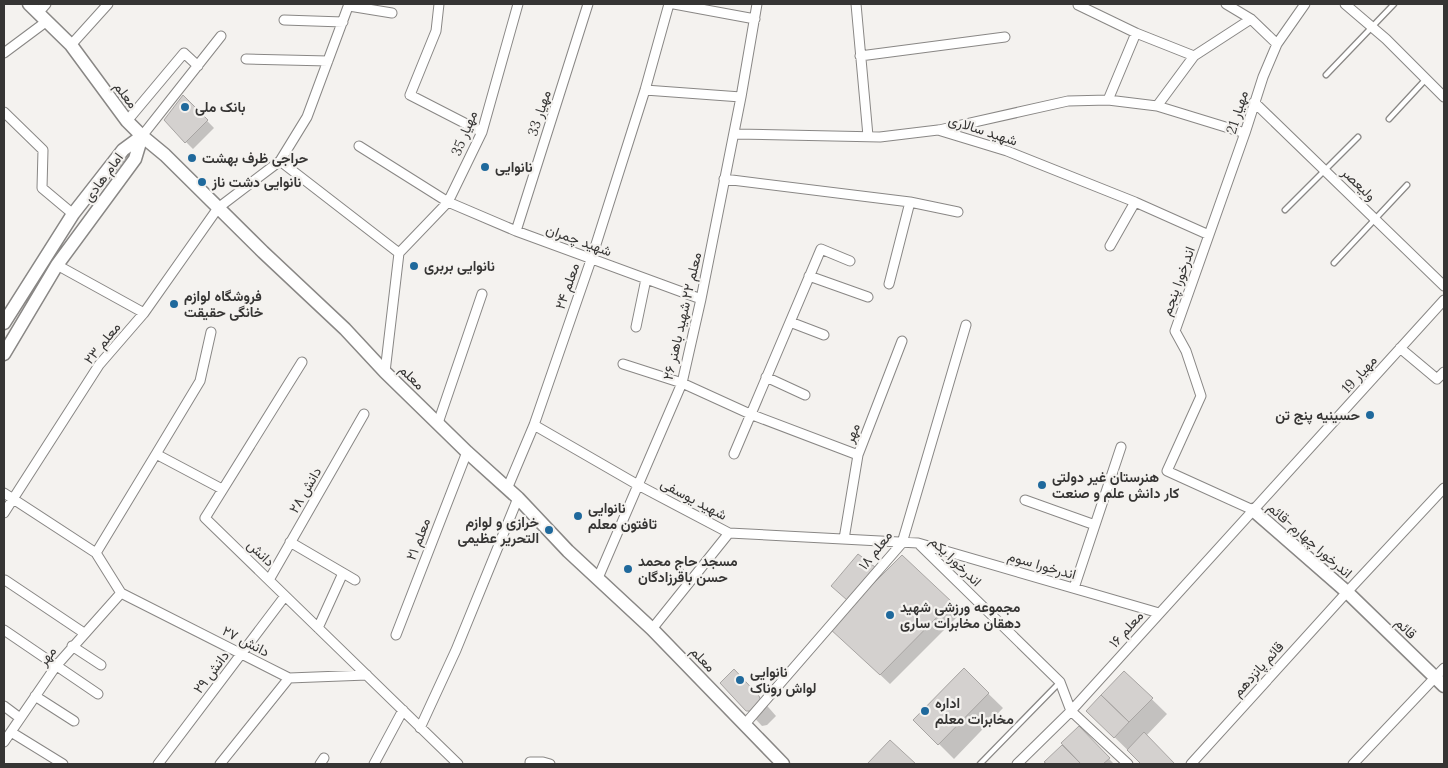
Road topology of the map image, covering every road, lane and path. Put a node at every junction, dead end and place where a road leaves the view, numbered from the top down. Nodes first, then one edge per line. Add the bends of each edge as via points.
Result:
1 (108, 4) edge
2 (439, 4) edge
3 (518, 4) edge
4 (588, 4) edge
5 (669, 4) edge
6 (674, 4) edge
7 (757, 4) edge
8 (856, 4) edge
9 (1078, 4) edge
10 (1226, 4) edge
11 (1305, 4) edge
12 (1345, 4) edge
13 (1394, 4) edge
14 (349, 5) edge
15 (40, 10) edge
16 (392, 13) dead end
17 (755, 19) junction
18 (1251, 19) junction
19 (284, 20) dead end
20 (343, 22) junction
21 (1372, 27) junction
22 (1136, 33) junction
23 (221, 36) dead end
24 (1005, 37) dead end
25 (1278, 44) junction
26 (71, 46) junction
27 (4, 53) edge
28 (860, 56) junction
29 (1194, 56) junction
30 (246, 59) dead end
31 (328, 62) junction
32 (198, 66) junction
33 (1326, 75) dead end
34 (1426, 79) junction
35 (645, 90) junction
36 (741, 97) junction
37 (1444, 97) edge
38 (1108, 100) junction
39 (1254, 102) junction
40 (1157, 106) junction
41 (4, 112) edge
42 (1389, 119) dead end
43 (127, 121) junction
44 (938, 130) junction
45 (482, 132) junction
46 (1245, 133) junction
47 (734, 134) junction
48 (142, 136) junction
49 (868, 136) junction
50 (1358, 137) dead end
51 (359, 146) dead end
52 (280, 162) junction
53 (1325, 171) junction
54 (724, 179) junction
55 (1407, 185) dead end
56 (448, 202) junction
57 (910, 202) junction
58 (1134, 202) junction
59 (218, 208) junction
60 (1285, 210) dead end
61 (958, 212) dead end
62 (74, 214) junction
63 (1375, 220) junction
64 (516, 232) junction
65 (1210, 235) junction
66 (1110, 246) dead end
67 (399, 252) junction
68 (591, 260) junction
69 (850, 261) dead end
70 (1334, 264) dead end
71 (57, 265) junction
72 (809, 276) junction
73 (646, 279) junction
74 (889, 284) dead end
75 (1444, 286) edge
76 (482, 294) dead end
77 (868, 297) dead end
78 (701, 299) junction
79 (1444, 300) edge
80 (144, 313) junction
81 (790, 322) junction
82 (4, 323) edge
83 (966, 325) dead end
84 (636, 327) dead end
85 (211, 332) dead end
86 (824, 335) dead end
87 (902, 341) dead end
88 (1400, 348) junction
89 (4, 354) edge
90 (302, 362) dead end
91 (623, 364) dead end
92 (385, 372) junction
93 (1444, 372) edge
94 (766, 377) junction
95 (682, 384) junction
96 (805, 395) dead end
97 (364, 414) dead end
98 (750, 414) junction
99 (438, 423) junction
100 (534, 425) junction
101 (1121, 447) dead end
102 (467, 452) junction
103 (156, 454) junction
104 (734, 454) dead end
105 (858, 456) junction
106 (638, 485) junction
107 (1444, 488) edge
108 (222, 489) junction
109 (506, 489) junction
110 (4, 493) edge
111 (518, 498) junction
112 (14, 499) junction
113 (1025, 500) dead end
114 (1253, 510) junction
115 (4, 513) edge
116 (1095, 524) junction
117 (729, 533) junction
118 (844, 540) junction
119 (290, 542) junction
120 (902, 542) junction
121 (918, 543) junction
122 (96, 553) junction
123 (343, 573) junction
124 (598, 578) junction
125 (5, 580) edge
126 (268, 580) junction
127 (354, 580) dead end
128 (1074, 588) junction
129 (1347, 592) junction
130 (121, 593) junction
131 (285, 596) junction
132 (1159, 613) junction
133 (318, 628) junction
134 (652, 629) junction
135 (4, 630) edge
136 (84, 633) junction
137 (396, 635) dead end
138 (72, 646) junction
139 (242, 654) junction
140 (101, 665) dead end
141 (56, 666) junction
142 (1444, 668) edge
143 (367, 675) junction
144 (289, 678) junction
145 (1060, 682) junction
146 (1440, 682) edge
147 (98, 694) dead end
148 (35, 696) junction
149 (4, 706) edge
150 (403, 710) junction
151 (1071, 711) junction
152 (20, 718) junction
153 (74, 720) dead end
154 (745, 724) junction
155 (420, 728) junction
156 (11, 732) junction
157 (4, 742) edge
158 (530, 762) dead end
159 (63, 764) edge
160 (158, 764) edge
161 (220, 764) edge
162 (374, 764) edge
163 (458, 764) edge
164 (550, 764) edge
165 (783, 764) edge
166 (980, 764) edge
167 (1017, 764) edge
168 (1128, 764) edge
169 (1191, 764) edge
170 (1353, 764) edge

1 - 26 street
2 - 45 street via 436,31 410,94
3 - 45 street, مهیار 35
4 - 64 street, مهیار 33
5 - 35 street, معلم ۲۴
6 - 17 street
7 - 17 street, معلم ۲۲ شهید باهنر ۲۶
8 - 28 street
9 - 22 street
10 - 18 street
11 - 25 street, مهیار 21
12 - 21 street
13 - 21 lane
14 - 16 street
14 - 20 street
15 - 26 main road, معلم
15 - 27 street
17 - 36 street, معلم ۲۲ شهید باهنر ۲۶
18 - 25 street
18 - 29 street
19 - 20 street
20 - 31 street
21 - 33 lane
21 - 34 street
22 - 29 street
22 - 38 street
23 - 32 street
24 - 28 street
25 - 39 street, مهیار 21
26 - 43 main road, معلم
28 - 49 street
29 - 40 street
30 - 31 street
31 - 52 street via 307,117
32 - 43 street via 184,53
32 - 48 street
34 - 37 street
34 - 42 lane
35 - 36 street
35 - 68 street, معلم ۲۴
36 - 47 street, معلم ۲۲ شهید باهنر ۲۶
38 - 40 street
38 - 44 street via 1068,101
39 - 46 street, مهیار 21
39 - 53 street, ولیعصر
40 - 46 street
41 - 62 street via 43,150 42,188
43 - 48 main road, معلم
44 - 49 street, شهید سالاری
44 - 58 street, شهید سالاری via 1007,152
45 - 56 street, مهیار 35
46 - 65 street, مهیار 21
47 - 49 street, شهید سالاری
47 - 54 street, معلم ۲۲ شهید باهنر ۲۶
48 - 59 main road, معلم
48 - 62 main road, امام هادی via 124,150
48 - 71 main road, امام هادی via 136,159
50 - 53 lane
51 - 56 street, شهید چمران
52 - 59 street, معلم ۲۳
52 - 67 street
53 - 60 lane
53 - 63 street, ولیعصر
54 - 57 street
54 - 78 street, معلم ۲۲ شهید باهنر ۲۶
55 - 63 lane
56 - 64 street, شهید چمران
56 - 67 street, مهیار 35
57 - 61 street
57 - 74 street
58 - 65 street, شهید سالاری
58 - 66 street
59 - 80 street, معلم ۲۳
59 - 92 main road, معلم via 345,329
62 - 82 main road, امام هادی
63 - 70 lane
63 - 75 street, ولیعصر
64 - 68 street, شهید چمران
65 - 114 street, اندرخورا پنجم via 1175,331 1186,351 1201,396 1167,471
67 - 92 street
68 - 73 street, شهید چمران
68 - 100 street, معلم ۲۴
69 - 72 street via 821,249
71 - 80 street
71 - 89 main road, امام هادی
72 - 77 street
72 - 81 street
73 - 78 street, شهید چمران
73 - 84 street
76 - 99 street
78 - 95 street, معلم ۲۲ شهید باهنر ۲۶
79 - 88 street, مهیار 19
80 - 112 street, معلم ۲۳ via 99,365
81 - 86 street
81 - 94 street
83 - 120 street, معلم ۱۸
85 - 103 street via 200,381
87 - 105 street, مهر
88 - 93 street via 1437,379
88 - 114 street, مهیار 19
90 - 108 street
91 - 95 street
92 - 99 main road, معلم
94 - 96 street
94 - 98 street
95 - 98 street
95 - 106 street, معلم ۲۲ شهید باهنر ۲۶
97 - 119 street, دانش ۲۸
98 - 104 street
98 - 105 street
99 - 102 main road, معلم
100 - 106 street, شهید یوسفی
100 - 109 street, معلم ۲۴
101 - 116 street
102 - 109 main road, معلم
102 - 137 street, معلم ۲۱
103 - 108 street
103 - 122 street
105 - 118 street, مهر
106 - 117 street, شهید یوسفی
106 - 124 street, معلم ۲۲ شهید باهنر ۲۶
107 - 129 street, قائم پانزدهم
108 - 126 street, دانش via 205,518
109 - 111 main road, معلم
110 - 112 street
111 - 124 main road, معلم
111 - 155 street via 456,650
112 - 115 street, معلم ۲۳
112 - 122 street
113 - 116 street
114 - 129 main road, اندرخورا چهارم-قائم
114 - 132 street, معلم ۱۶
116 - 128 street
117 - 118 street, شهید یوسفی
117 - 134 street
118 - 120 street, شهید یوسفی
119 - 123 street
119 - 126 street, دانش ۲۸
120 - 121 street, شهید یوسفی
120 - 154 street, معلم ۱۸
121 - 128 street, اندرخورا سوم
121 - 145 street, اندرخورا یکم
122 - 130 street
123 - 127 street
123 - 133 street
124 - 134 main road, معلم
125 - 136 street
126 - 131 street, دانش
128 - 132 street, اندرخورا سوم
129 - 146 main road, قائم
129 - 169 street, قائم پانزدهم
130 - 136 street, مهر
130 - 139 street, دانش ۲۷
131 - 133 street, دانش
131 - 139 street, دانش ٢٩
132 - 151 street, معلم ۱۶
133 - 143 street, دانش
134 - 154 main road, معلم
135 - 141 street
136 - 138 street, مهر
138 - 140 street
138 - 141 street, مهر
139 - 144 street, دانش ۲۷
139 - 160 street, دانش ٢٩
141 - 147 street
141 - 148 street, مهر
142 - 146 street
143 - 144 street, دانش ۲۷
143 - 150 street, دانش
144 - 161 street
145 - 151 street, اندرخورا یکم
145 - 166 lane
146 - 170 street
148 - 152 street, مهر
148 - 153 street
149 - 152 street
150 - 155 street, دانش
150 - 162 street
151 - 167 street, معلم ۱۶
151 - 168 street
152 - 156 street, مهر
154 - 165 main road, معلم
155 - 163 street, دانش
156 - 157 street, مهر
156 - 159 street
158 - 164 street

